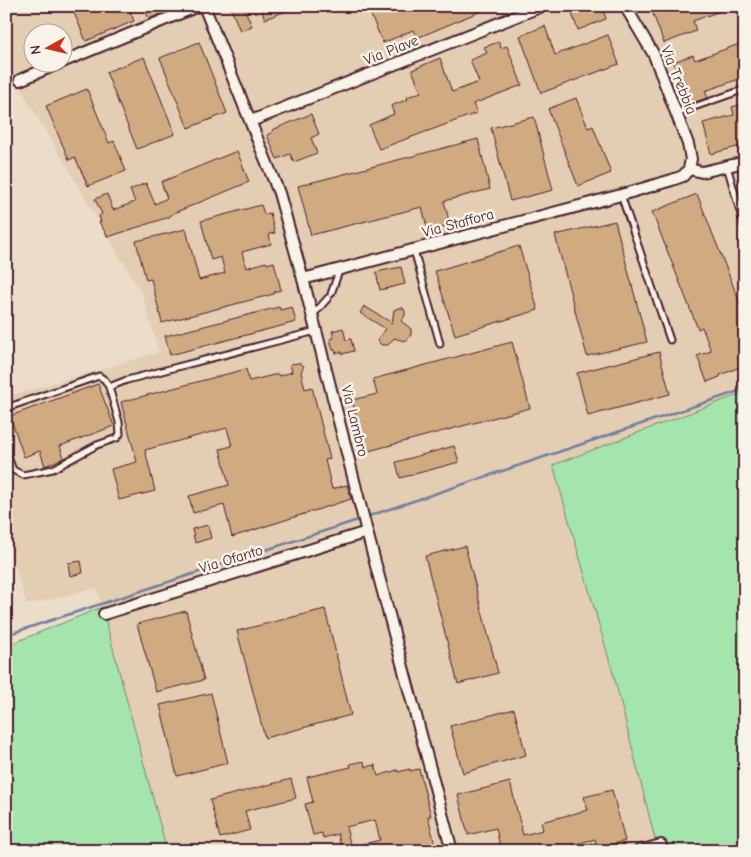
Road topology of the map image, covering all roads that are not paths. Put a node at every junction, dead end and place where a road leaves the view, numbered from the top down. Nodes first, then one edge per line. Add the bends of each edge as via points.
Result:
1 (198, 6) edge
2 (204, 6) edge
3 (542, 6) edge
4 (625, 6) edge
5 (72, 58) edge
6 (39, 72) edge
7 (20, 80) dead end
8 (745, 89) edge
9 (677, 113) junction
10 (251, 121) junction
11 (745, 162) edge
12 (727, 166) junction
13 (689, 169) junction
14 (621, 195) junction
15 (745, 229) edge
16 (414, 250) junction
17 (339, 269) junction
18 (303, 279) junction
19 (312, 316) junction
20 (316, 331) junction
21 (670, 340) dead end
22 (440, 344) dead end
23 (109, 387) junction
24 (6, 408) edge
25 (6, 452) edge
26 (367, 530) junction
27 (104, 614) dead end
28 (661, 845) dead end
29 (452, 851) edge
30 (639, 851) edge

1 - 5 street
2 - 10 street, Via Lambro
3 - 10 street, Via Piave
4 - 9 street, Via Trebbia via 654,55
6 - 7 street
8 - 9 lane
9 - 13 street, Via Trebbia via 688,144
10 - 18 street, Via Lambro via 279,193
11 - 12 street
12 - 13 street via 702,172
12 - 15 lane
13 - 14 street, Via Staffora via 683,176
14 - 16 street, Via Staffora
14 - 21 lane
16 - 17 street, Via Staffora
16 - 22 lane
17 - 18 street, Via Staffora
17 - 19 lane via 329,296
18 - 19 street, Via Lambro
19 - 20 street, Via Lambro
20 - 23 lane
20 - 26 street, Via Lambro
23 - 24 lane via 99,376
23 - 25 lane via 119,422 117,438 53,469 23,475 13,470
26 - 27 street, Via Ofanto
26 - 29 street, Via Lambro
28 - 30 street

